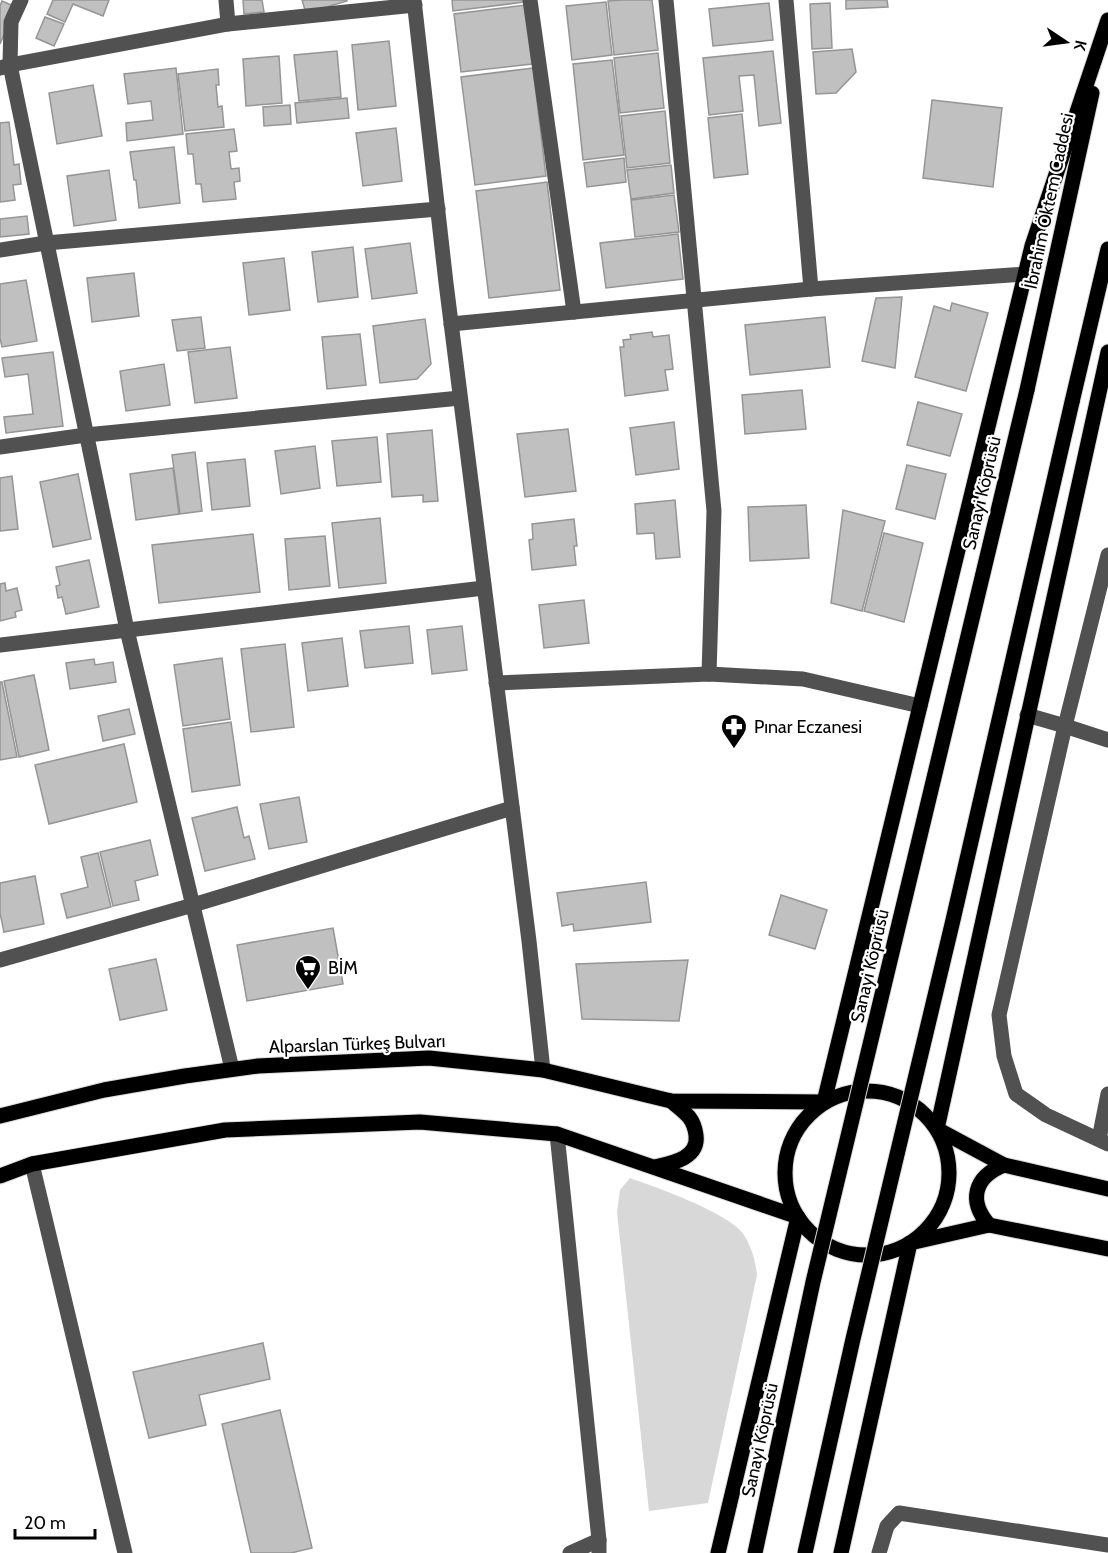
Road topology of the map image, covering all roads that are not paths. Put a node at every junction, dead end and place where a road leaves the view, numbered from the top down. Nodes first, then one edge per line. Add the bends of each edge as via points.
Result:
1 (21, 0) edge
2 (226, 0) edge
3 (530, 0) edge
4 (666, 0) edge
5 (786, 0) edge
6 (414, 3) edge
7 (1108, 20) edge
8 (228, 24) junction
9 (5, 67) edge
10 (438, 209) junction
11 (46, 243) junction
12 (1108, 249) edge
13 (0, 250) edge
14 (1026, 274) junction
15 (811, 289) junction
16 (695, 300) junction
17 (573, 312) junction
18 (451, 324) junction
19 (1108, 352) edge
20 (1027, 390) joint
21 (460, 398) junction
22 (86, 435) junction
23 (0, 447) edge
24 (1108, 555) edge
25 (1105, 577) edge
26 (484, 588) junction
27 (127, 630) junction
28 (0, 645) edge
29 (709, 674) junction
30 (496, 683) junction
31 (920, 706) junction
32 (1027, 715) junction
33 (1065, 726) junction
34 (1108, 740) edge
35 (512, 808) junction
36 (193, 905) junction
37 (0, 960) edge
38 (232, 1069) junction
39 (543, 1070) junction
40 (1108, 1094) edge
41 (671, 1101) junction
42 (825, 1102) junction
43 (0, 1116) edge
44 (937, 1129) junction
45 (557, 1134) junction
46 (1103, 1142) edge
47 (32, 1164) junction
48 (1004, 1165) junction
49 (655, 1167) junction
50 (0, 1176) edge
51 (1108, 1190) edge
52 (798, 1216) junction
53 (989, 1225) junction
54 (910, 1243) junction
55 (1108, 1249) edge
56 (1108, 1545) edge
57 (599, 1547) edge
58 (125, 1553) edge
59 (570, 1553) edge
60 (718, 1553) edge
61 (755, 1553) edge
62 (805, 1553) edge
63 (841, 1553) edge
64 (879, 1553) edge

1 - 9 street via 11,22
2 - 8 street
3 - 17 street
4 - 16 street
5 - 15 street
6 - 8 street
6 - 10 street
7 - 14 main road
7 - 20 main road, İbrahim Öktem Caddesi
8 - 9 street
9 - 11 street
10 - 11 street
10 - 18 street
11 - 13 street
11 - 22 street
12 - 62 main road, bridge
14 - 15 street
14 - 31 main road
15 - 16 street
16 - 17 street
16 - 29 street via 714,511
17 - 18 street
18 - 21 street
19 - 32 main road
20 - 61 main road, Sanayi Köprüsü, bridge via 813,1282
21 - 22 street
21 - 26 street
22 - 23 street
22 - 27 street
24 - 25 street
25 - 33 street
26 - 27 street
26 - 30 street
27 - 28 street
27 - 36 street
29 - 30 street
29 - 31 street via 803,680
30 - 35 street
31 - 42 main road
32 - 33 street
32 - 44 main road
33 - 34 street
33 - 46 street via 999,1015 1004,1056 1016,1094 1046,1115
35 - 36 street
35 - 39 street
36 - 37 street
36 - 38 street
38 - 39 main road, Alparslan Türkeş Bulvarı via 429,1058
38 - 43 main road, Alparslan Türkeş Bulvarı via 104,1090
39 - 41 main road, Alparslan Türkeş Bulvarı
40 - 46 street
41 - 42 main road, Alparslan Türkeş Bulvarı
41 - 49 main road via 689,1117 697,1142 691,1153
42 - 44 main road via 848,1092 882,1092 920,1109
42 - 52 main road via 805,1119 791,1141 785,1167 787,1193
44 - 48 main road
44 - 54 main road via 947,1153 949,1179 943,1204 930,1226
45 - 47 main road via 420,1122 225,1130
45 - 49 main road
45 - 57 street
47 - 50 main road
47 - 58 street
48 - 51 main road
48 - 53 main road via 985,1176 976,1193 979,1211
49 - 52 main road
52 - 54 main road via 814,1236 836,1249 861,1255 878,1254
52 - 60 main road
53 - 54 main road
53 - 55 main road
54 - 63 main road
56 - 64 street via 899,1513 887,1526
57 - 59 street

